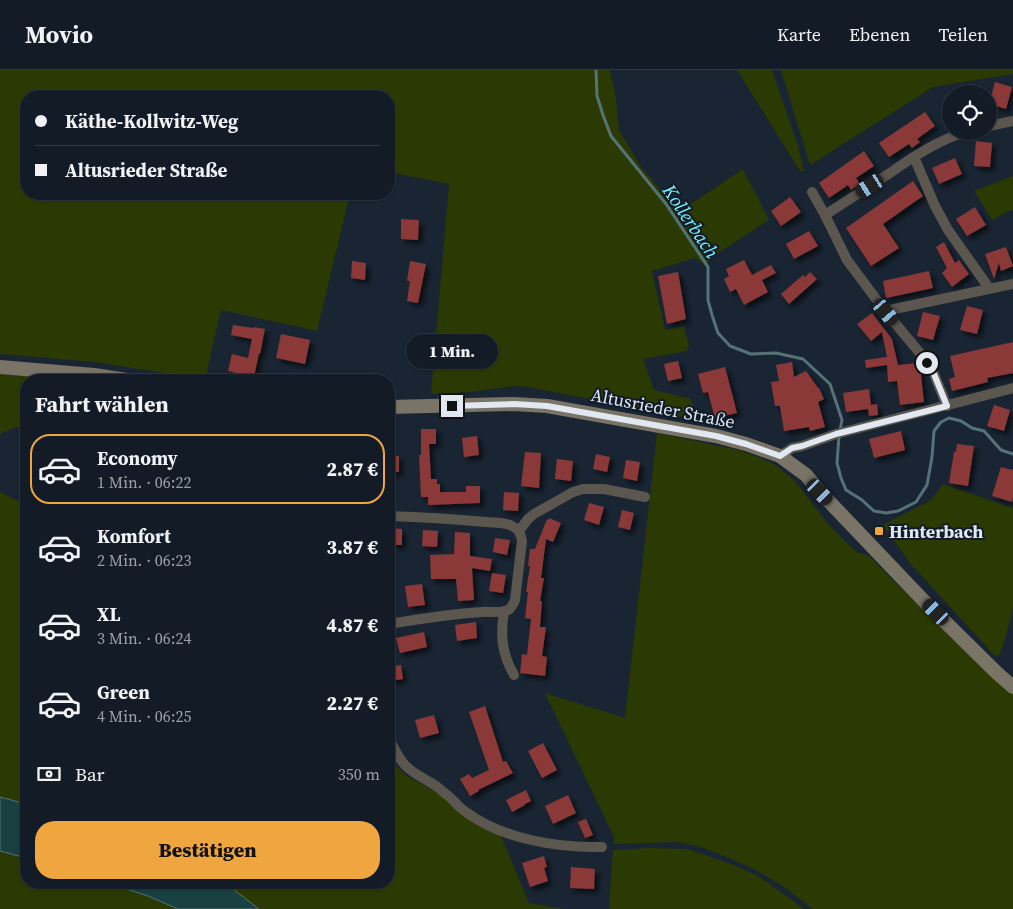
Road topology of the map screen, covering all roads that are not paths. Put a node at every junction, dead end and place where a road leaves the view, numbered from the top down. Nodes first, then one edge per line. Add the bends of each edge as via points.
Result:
1 (1013, 122) edge
2 (997, 125) edge
3 (946, 140) edge
4 (914, 157) junction
5 (812, 192) dead end
6 (825, 216) junction
7 (1013, 284) edge
8 (989, 288) junction
9 (886, 312) junction
10 (0, 367) edge
11 (76, 374) edge
12 (1013, 388) edge
13 (947, 406) junction
14 (395, 407) edge
15 (780, 456) junction
16 (645, 497) dead end
17 (395, 516) edge
18 (519, 531) junction
19 (504, 611) junction
20 (395, 623) edge
21 (514, 675) dead end
22 (1013, 687) edge
23 (395, 749) edge
24 (602, 846) dead end

1 - 2 street
3 - 4 street
4 - 6 street
4 - 8 street via 948,230
5 - 6 street
6 - 9 street via 847,260
7 - 8 street
8 - 9 street
9 - 13 street via 920,352 934,374
10 - 11 main road
12 - 13 street
13 - 15 street via 836,434 792,448
14 - 15 main road, Altusrieder Straße via 547,406 716,436
15 - 22 main road, Altusrieder Straße via 806,475 923,600
16 - 18 street via 604,489 583,489 534,514
17 - 18 street via 508,524
18 - 19 street via 522,541 514,600 509,610
19 - 20 street
19 - 21 street via 501,628 503,650
23 - 24 street via 404,765 488,825 542,842

